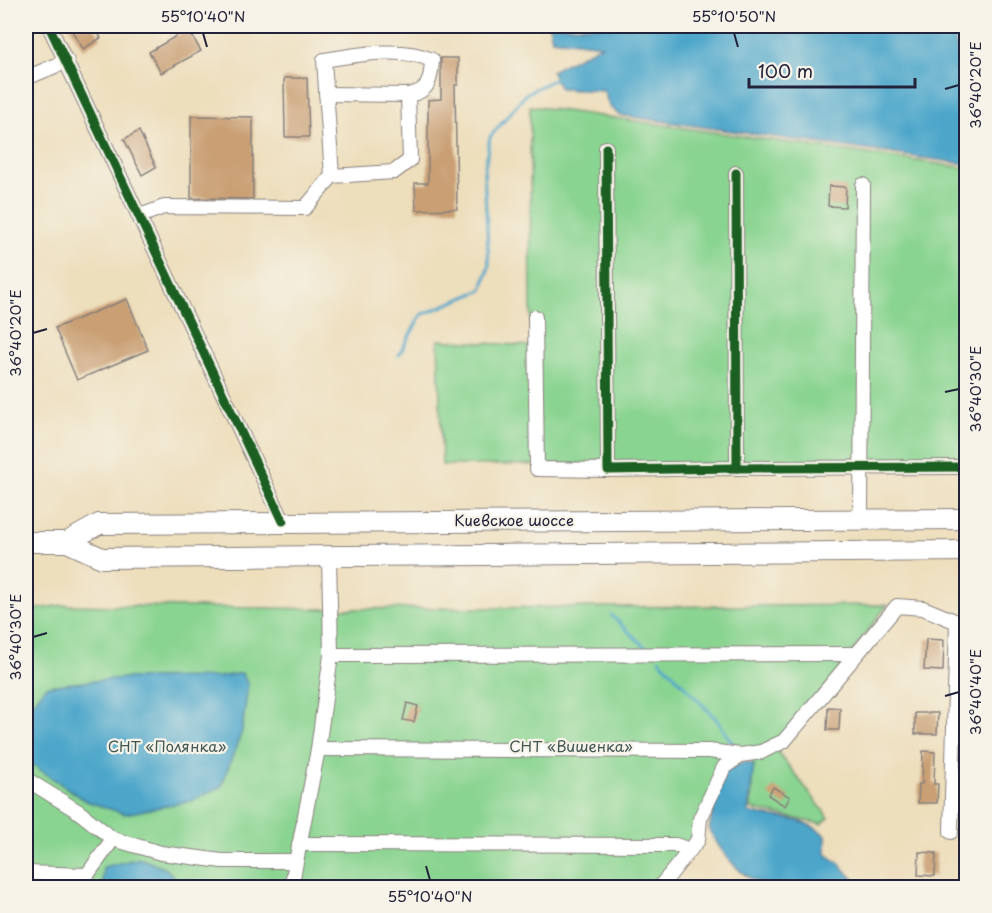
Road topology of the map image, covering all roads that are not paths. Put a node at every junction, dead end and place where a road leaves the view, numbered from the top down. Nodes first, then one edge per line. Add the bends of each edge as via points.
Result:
1 (49, 26) edge
2 (67, 61) junction
3 (26, 78) edge
4 (326, 94) junction
5 (408, 95) junction
6 (606, 147) dead end
7 (736, 173) dead end
8 (332, 176) junction
9 (863, 185) dead end
10 (140, 216) junction
11 (536, 317) dead end
12 (966, 467) edge
13 (737, 468) junction
14 (862, 468) junction
15 (608, 470) junction
16 (861, 519) junction
17 (966, 519) edge
18 (283, 521) junction
19 (29, 541) edge
20 (67, 542) junction
21 (966, 551) edge
22 (329, 556) junction
23 (962, 621) edge
24 (855, 654) junction
25 (331, 655) junction
26 (318, 749) junction
27 (741, 755) junction
28 (26, 779) edge
29 (951, 832) dead end
30 (113, 839) junction
31 (299, 844) junction
32 (690, 850) junction
33 (296, 861) junction
34 (26, 873) edge
35 (291, 888) edge
36 (659, 888) edge

1 - 2 street
2 - 3 street
2 - 10 street
4 - 5 street
4 - 5 street via 324,60 391,53 432,60 427,87
4 - 8 street
5 - 8 street via 410,160 394,172
6 - 15 street
7 - 13 street
8 - 10 street via 305,208 164,207
9 - 14 street
10 - 18 street
11 - 15 street via 537,469
12 - 14 street
13 - 14 street
13 - 15 street
14 - 16 street
16 - 17 highway, Киевское шоссе
16 - 18 highway, Киевское шоссе
18 - 20 highway, Киевское шоссе via 99,524
19 - 20 highway, Киевское шоссе
20 - 22 highway, Киевское шоссе via 102,558
21 - 22 highway, Киевское шоссе
22 - 25 street
23 - 24 street via 923,608 897,606
23 - 29 street
24 - 25 street
24 - 27 street via 784,741 761,752
25 - 26 street
26 - 27 street via 709,751
26 - 31 street
27 - 32 street via 724,767 700,819 698,840
28 - 30 street
30 - 33 street via 161,853 222,861
30 - 34 street via 87,875
31 - 32 street via 675,845
31 - 33 street
32 - 36 street
33 - 35 street

